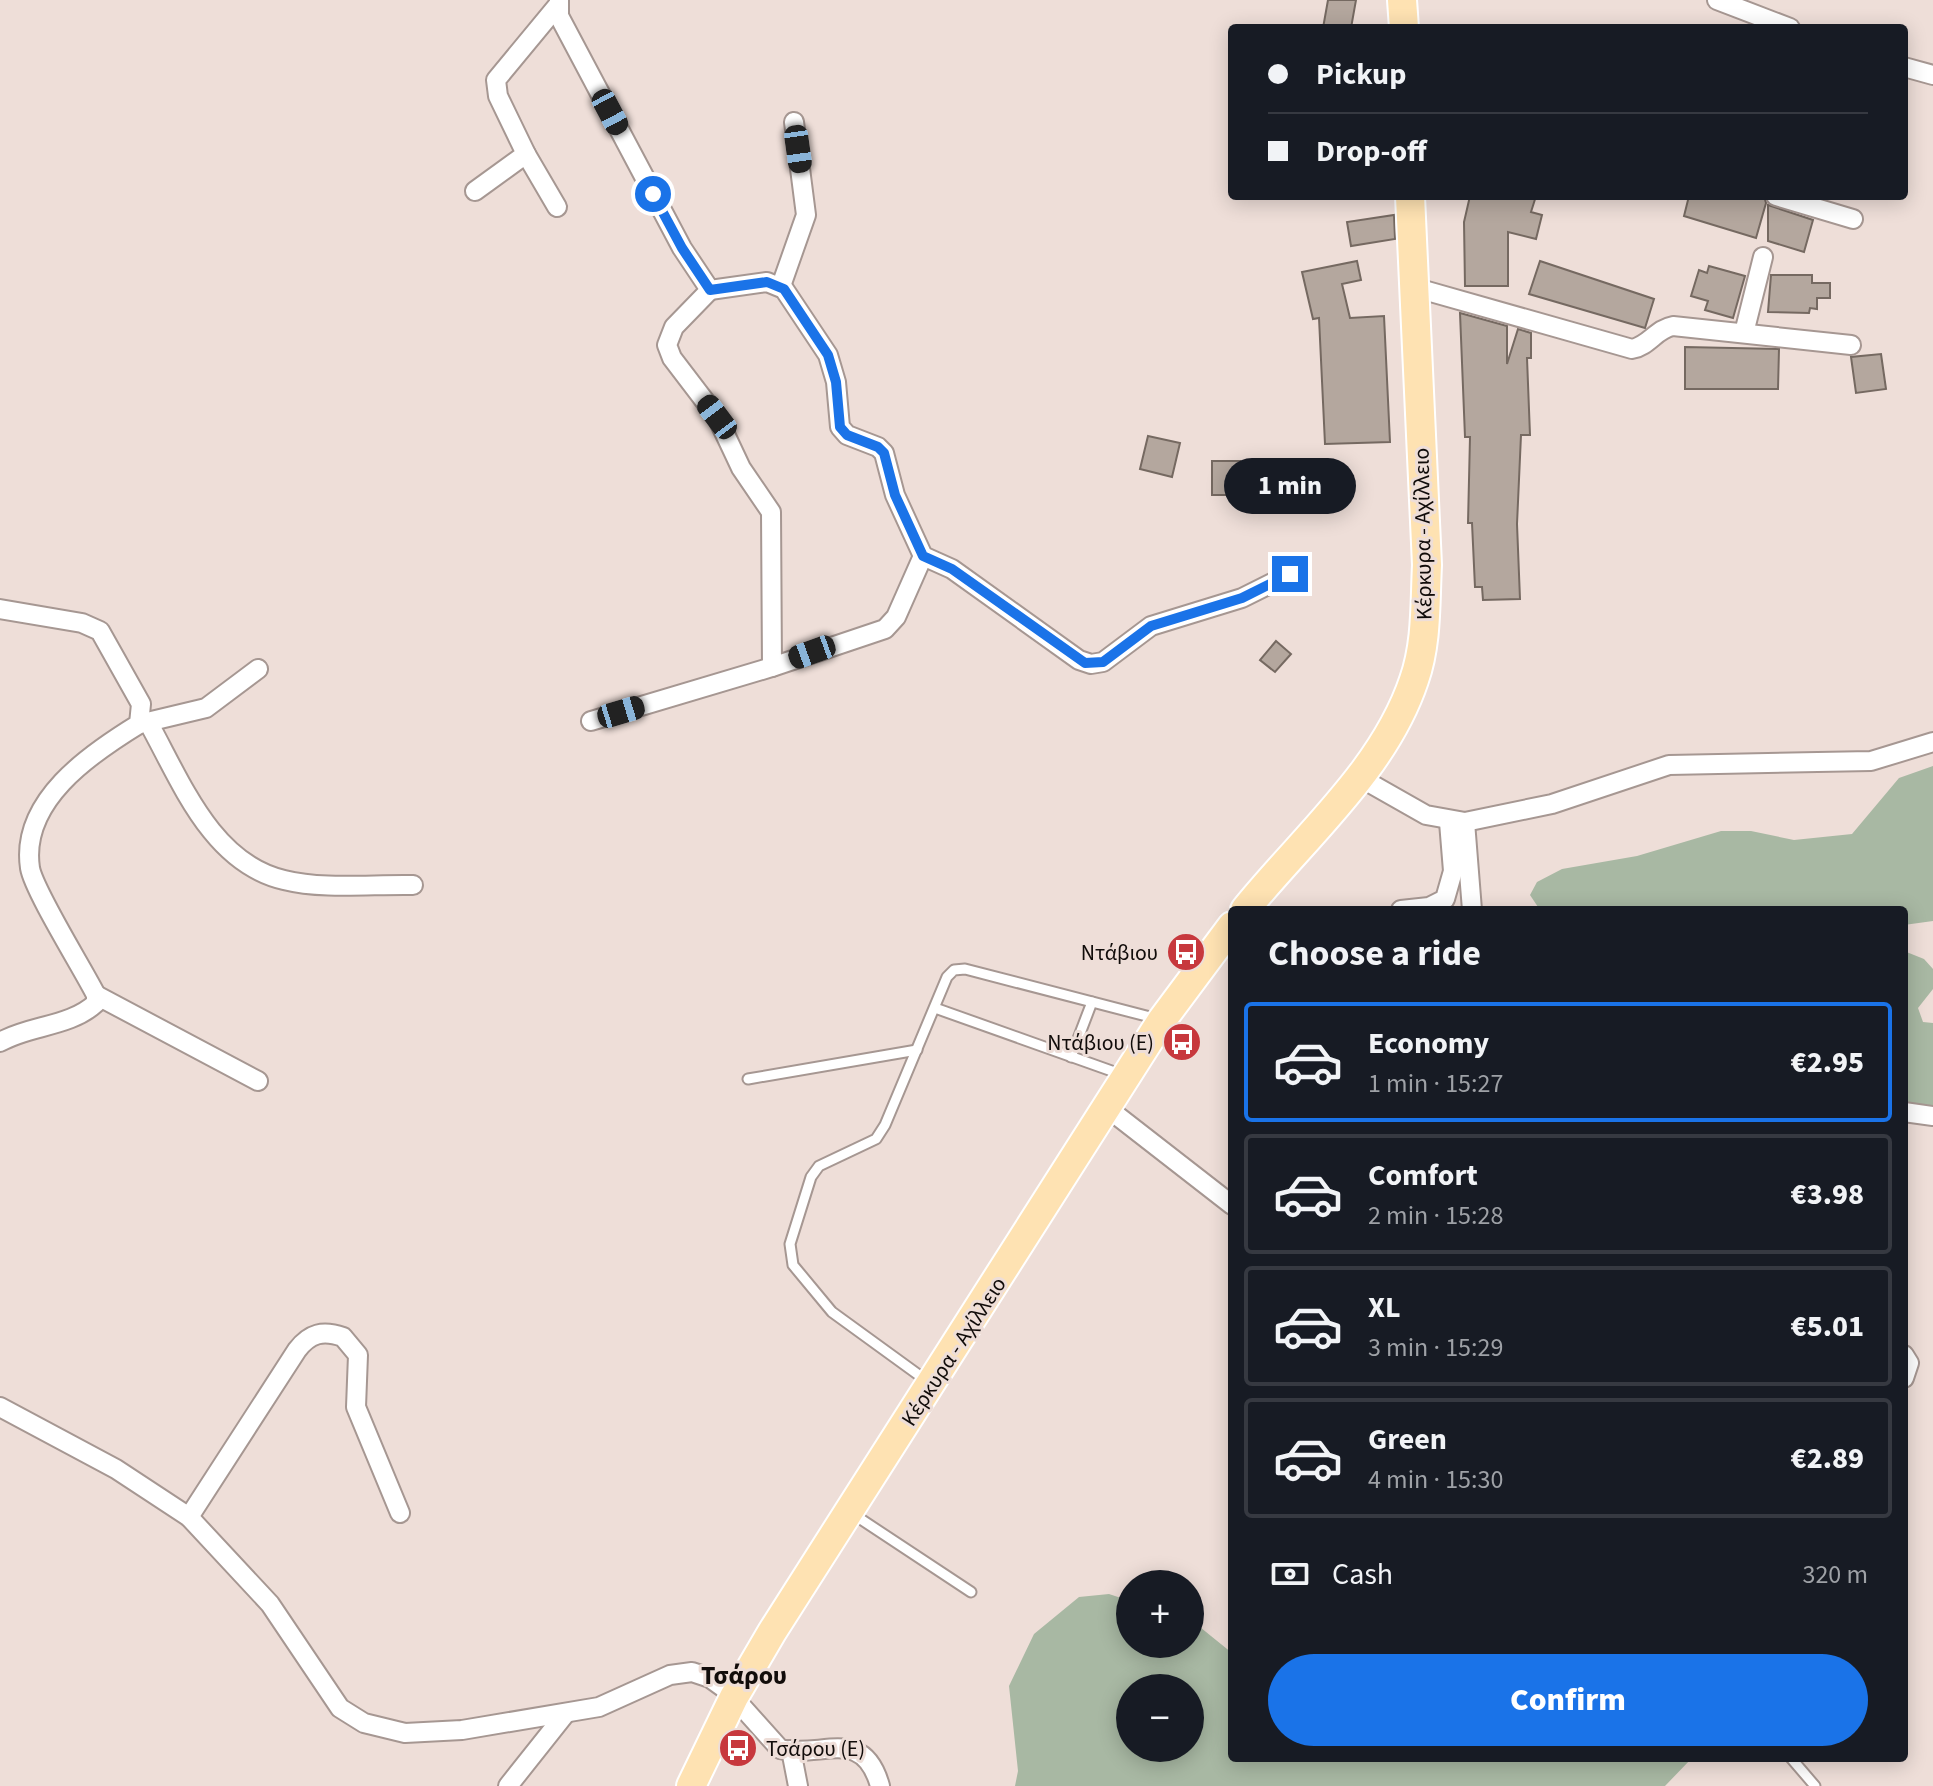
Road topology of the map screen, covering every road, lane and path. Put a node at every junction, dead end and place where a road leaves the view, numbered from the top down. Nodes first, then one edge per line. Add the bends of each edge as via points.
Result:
1 (1402, 0) edge
2 (1717, 0) edge
3 (558, 2) edge
4 (1404, 24) edge
5 (1780, 24) edge
6 (1908, 68) edge
7 (1933, 75) edge
8 (794, 122) dead end
9 (526, 154) junction
10 (475, 191) dead end
11 (1410, 200) edge
12 (1789, 200) edge
13 (557, 207) dead end
14 (1853, 219) dead end
15 (1763, 257) dead end
16 (781, 286) junction
17 (1413, 287) junction
18 (710, 290) junction
19 (1744, 333) junction
20 (1851, 345) dead end
21 (923, 556) junction
22 (1290, 574) dead end
23 (0, 609) edge
24 (772, 667) junction
25 (258, 669) dead end
26 (591, 721) dead end
27 (144, 723) junction
28 (1933, 742) edge
29 (1359, 777) junction
30 (1457, 822) junction
31 (413, 885) dead end
32 (1248, 906) edge
33 (1431, 906) edge
34 (1471, 906) edge
35 (1227, 940) edge
36 (96, 995) junction
37 (1092, 1002) junction
38 (935, 1008) junction
39 (1162, 1020) junction
40 (0, 1042) edge
41 (917, 1050) junction
42 (1071, 1057) junction
43 (1126, 1076) junction
44 (748, 1079) dead end
45 (258, 1081) dead end
46 (1106, 1107) junction
47 (1908, 1113) edge
48 (1933, 1116) edge
49 (1228, 1202) edge
50 (932, 1384) junction
51 (0, 1407) edge
52 (850, 1512) junction
53 (400, 1513) dead end
54 (189, 1517) junction
55 (971, 1592) dead end
56 (734, 1697) junction
57 (566, 1713) junction
58 (791, 1750) junction
59 (1794, 1762) edge
60 (508, 1786) edge
61 (691, 1786) edge
62 (798, 1786) edge
63 (880, 1786) edge
64 (1815, 1786) edge

1 - 4 main road
2 - 5 street
3 - 9 street via 496,80 498,96
3 - 18 street via 559,16 682,248
6 - 7 street
8 - 16 street via 806,215
9 - 10 street
9 - 13 street
11 - 17 main road, Κέρκυρα - Αχίλλειο
12 - 14 street
15 - 19 street
16 - 18 street via 767,282
16 - 21 street via 828,355 840,427 884,453 895,495
17 - 19 street via 1632,349 1669,327
17 - 29 main road, Κέρκυρα - Αχίλλειο via 1427,565 1425,621 1404,707
18 - 24 street via 674,327 667,345 717,417 741,468 771,512
19 - 20 street
21 - 22 street via 952,569 1091,664 1108,659 1151,626 1242,598
21 - 24 street via 896,617 885,629
23 - 27 street via 100,631 141,704
24 - 26 street
25 - 27 street via 206,708
27 - 31 street via 227,851 250,868 287,881
27 - 36 street via 89,755 68,776 29,838 31,871
28 - 30 street via 1871,761 1669,765 1552,804
29 - 30 street via 1402,804
29 - 32 main road, Κέρκυρα - Αχίλλειο
30 - 33 street via 1445,899
30 - 34 street
35 - 39 main road, Κέρκυρα - Αχίλλειο
36 - 40 street via 96,1003 84,1014
36 - 45 street
37 - 38 lane via 960,968 947,977
37 - 39 lane
37 - 42 lane
38 - 41 lane
38 - 42 lane
39 - 43 main road, Κέρκυρα - Αχίλλειο
41 - 44 lane
41 - 50 lane via 876,1139 829,1159 811,1177 790,1244 793,1265 832,1312
42 - 43 lane
43 - 46 main road, Κέρκυρα - Αχίλλειο
46 - 49 street
46 - 50 main road, Κέρκυρα - Αχίλλειο
47 - 48 street
50 - 52 main road, Κέρκυρα - Αχίλλειο
51 - 54 street via 116,1469
52 - 55 lane
52 - 56 main road, Κέρκυρα - Αχίλλειο
53 - 54 street via 356,1407 358,1355 343,1337 318,1333 297,1350
54 - 57 street via 270,1604 337,1704 356,1719 393,1732 434,1733
56 - 57 street via 710,1678 684,1673 611,1703
56 - 58 street via 776,1746
56 - 61 main road, Κέρκυρα - Αχίλλειο
57 - 60 street
58 - 62 street
58 - 63 street via 853,1750 871,1764
59 - 64 lane

